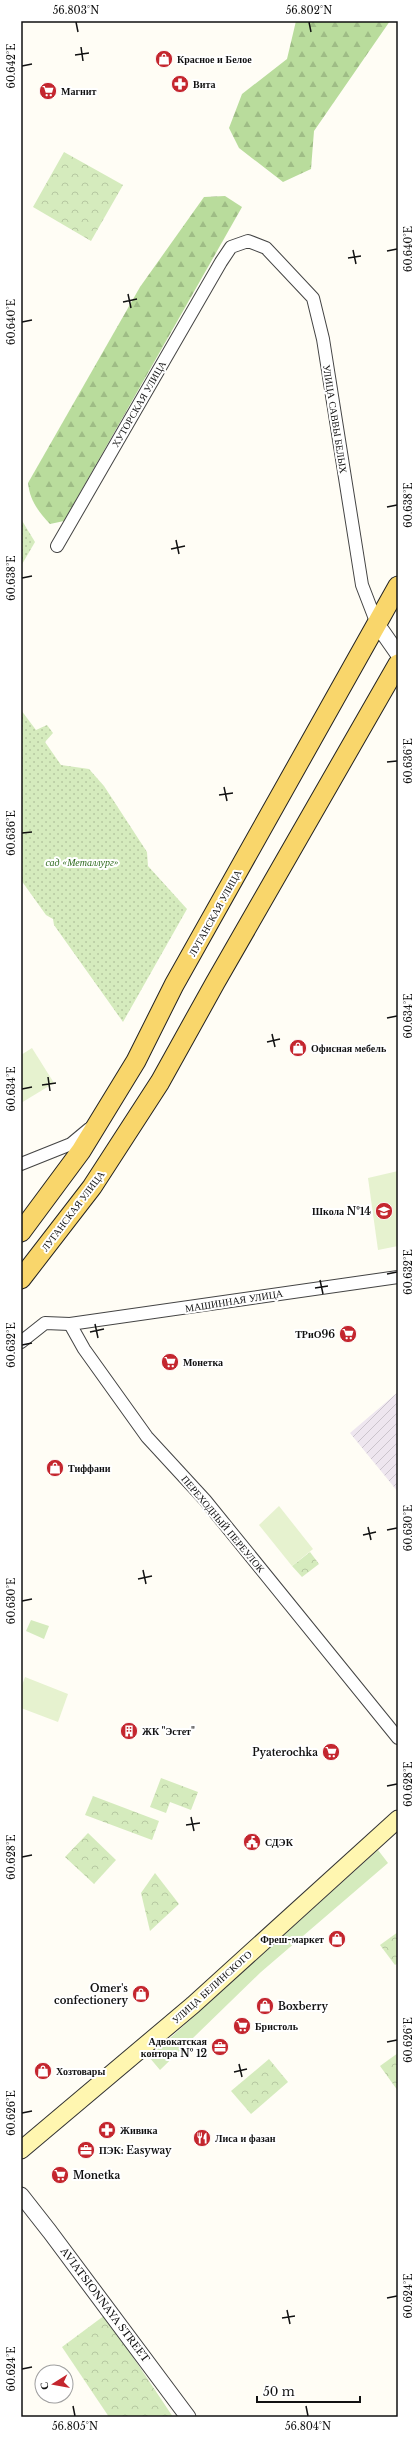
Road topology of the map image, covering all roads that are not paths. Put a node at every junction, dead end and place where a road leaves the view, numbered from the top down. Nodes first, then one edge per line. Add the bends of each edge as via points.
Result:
1 (221, 262) joint
2 (57, 546) dead end
3 (398, 586) edge
4 (377, 624) junction
5 (398, 654) edge
6 (398, 664) edge
7 (100, 1119) junction
8 (21, 1164) edge
9 (21, 1232) edge
10 (398, 1277) edge
11 (21, 1278) edge
12 (70, 1324) junction
13 (21, 1342) edge
14 (398, 1738) edge
15 (396, 1824) edge
16 (21, 2150) edge
17 (21, 2196) edge
18 (188, 2417) edge

1 - 2 street, ХУТОРСКАЯ УЛИЦА
1 - 4 street, УЛИЦА САВВЫ БЕЛЫХ via 231,247 248,241 266,248 313,298 323,339 362,585
3 - 4 main road, ЛУГАНСКАЯ УЛИЦА
4 - 5 street, УЛИЦА САВВЫ БЕЛЫХ
4 - 7 main road, ЛУГАНСКАЯ УЛИЦА via 178,978 136,1061
6 - 11 main road, ЛУГАНСКАЯ УЛИЦА via 160,1082 92,1187
7 - 8 street via 71,1144
7 - 9 main road, ЛУГАНСКАЯ УЛИЦА via 81,1151
10 - 12 street, МАШИННАЯ УЛИЦА
12 - 13 street via 45,1323
12 - 14 street, ПЕРЕХОДНЫЙ ПЕРЕУЛОК via 84,1349 147,1437 205,1500
15 - 16 main road, УЛИЦА БЕЛИНСКОГО via 161,2033
17 - 18 street, AVIATSIONNAYA STREET

